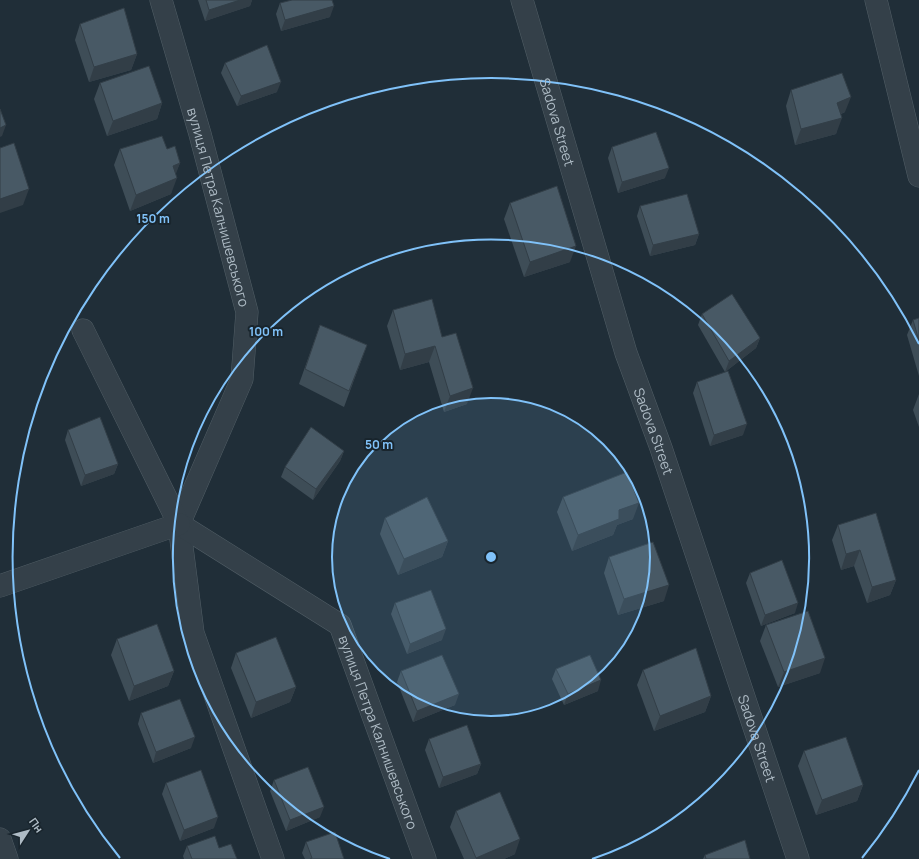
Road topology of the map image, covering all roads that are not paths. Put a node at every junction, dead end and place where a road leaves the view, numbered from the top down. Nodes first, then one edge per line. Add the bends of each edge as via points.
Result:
1 (162, 0) edge
2 (522, 0) edge
3 (876, 0) edge
4 (919, 176) edge
5 (83, 330) dead end
6 (179, 524) junction
7 (0, 586) edge
8 (0, 838) edge
9 (7, 859) edge
10 (273, 859) edge
11 (425, 859) edge
12 (798, 859) edge

1 - 6 street, вулиця Петра Калнишевського via 246,312 242,379
2 - 12 street, Sadova Street via 626,353 661,448
3 - 4 street
5 - 6 street
6 - 7 street
6 - 10 street via 193,633
6 - 11 street, вулиця Петра Калнишевського via 340,625
8 - 9 street

